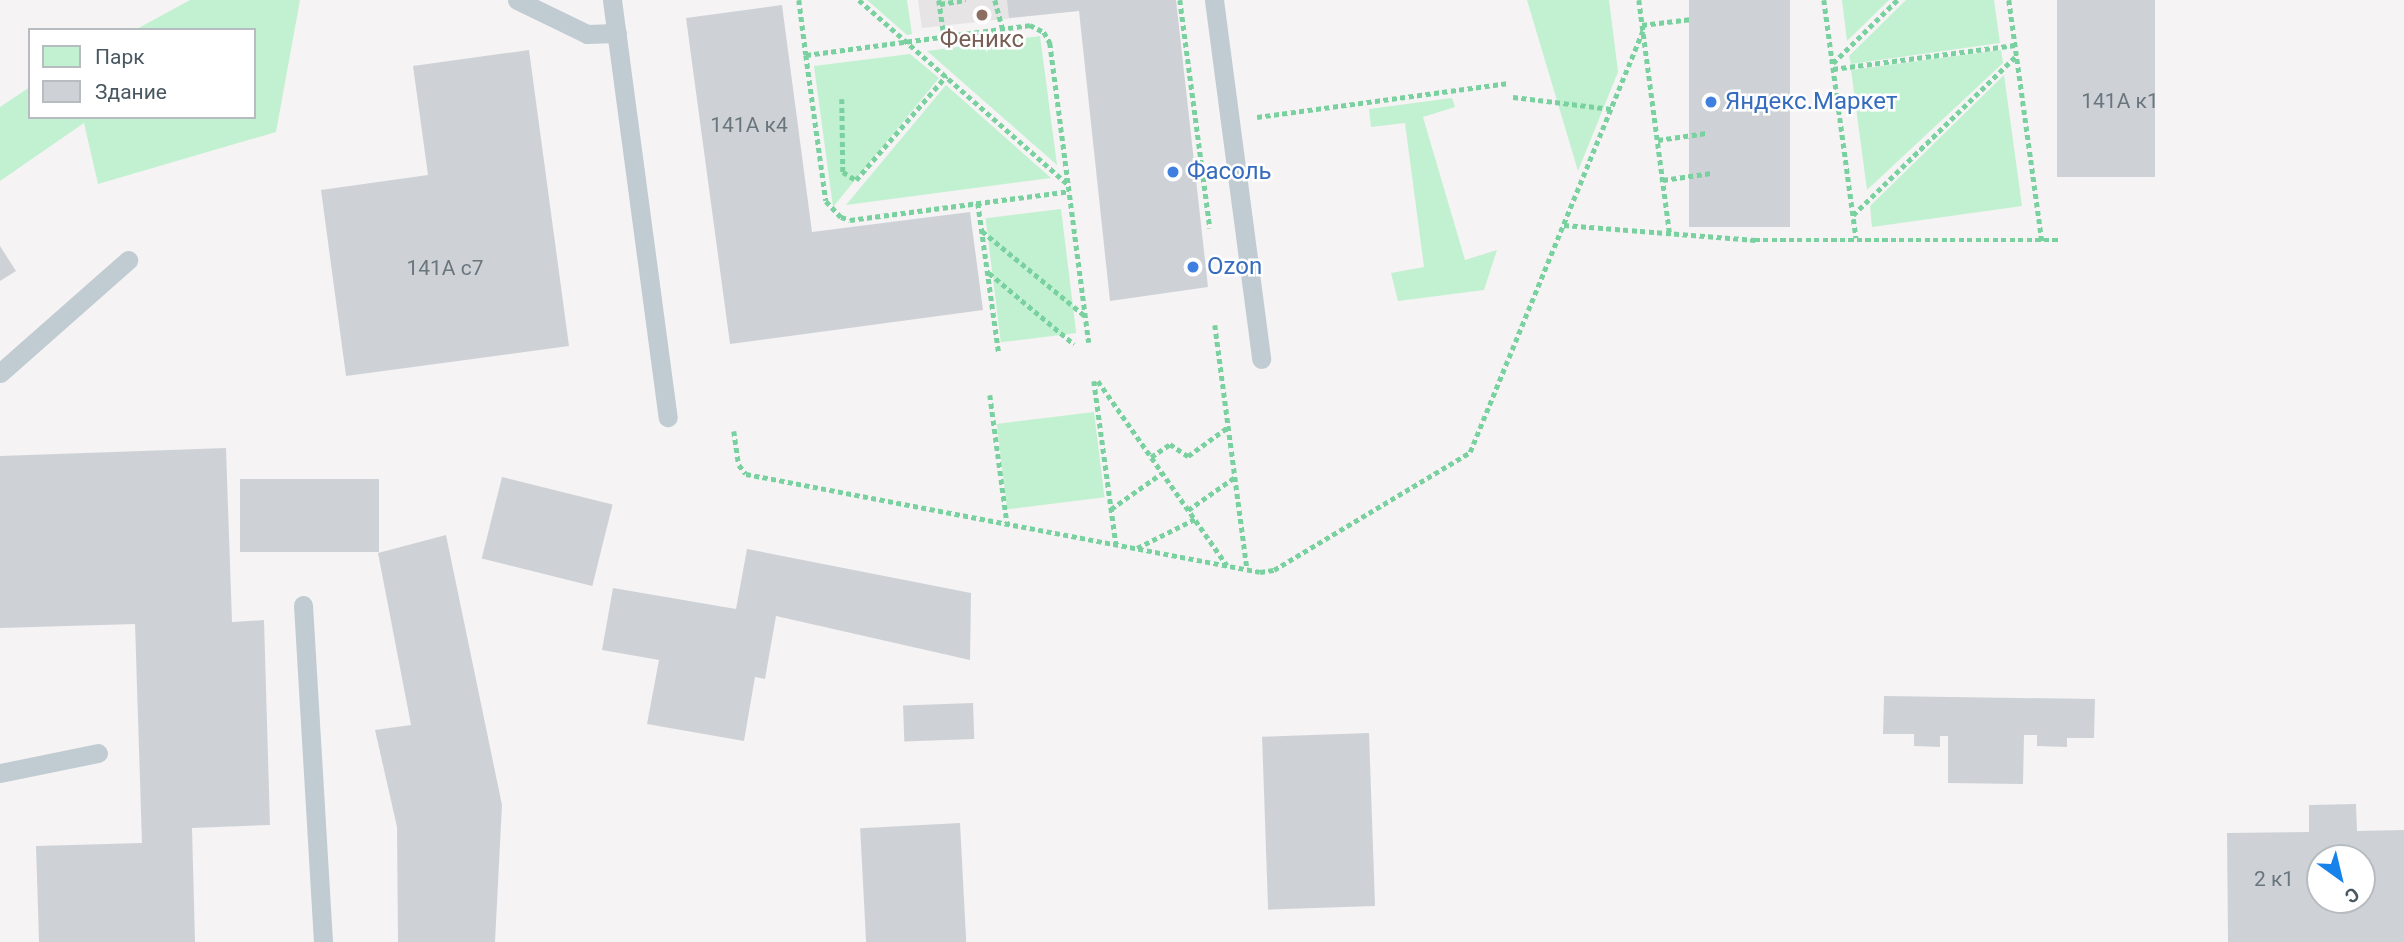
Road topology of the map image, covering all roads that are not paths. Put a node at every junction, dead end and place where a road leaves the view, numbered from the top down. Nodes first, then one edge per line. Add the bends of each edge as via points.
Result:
1 (517, 0) edge
2 (612, 0) edge
3 (1213, 0) edge
4 (617, 33) junction
5 (128, 260) dead end
6 (1261, 359) dead end
7 (0, 373) edge
8 (668, 417) dead end
9 (303, 605) dead end
10 (98, 753) dead end
11 (0, 773) edge
12 (323, 942) edge

1 - 4 lane via 578,31
2 - 4 lane
3 - 6 lane
4 - 8 lane
5 - 7 lane
9 - 12 lane
10 - 11 lane

